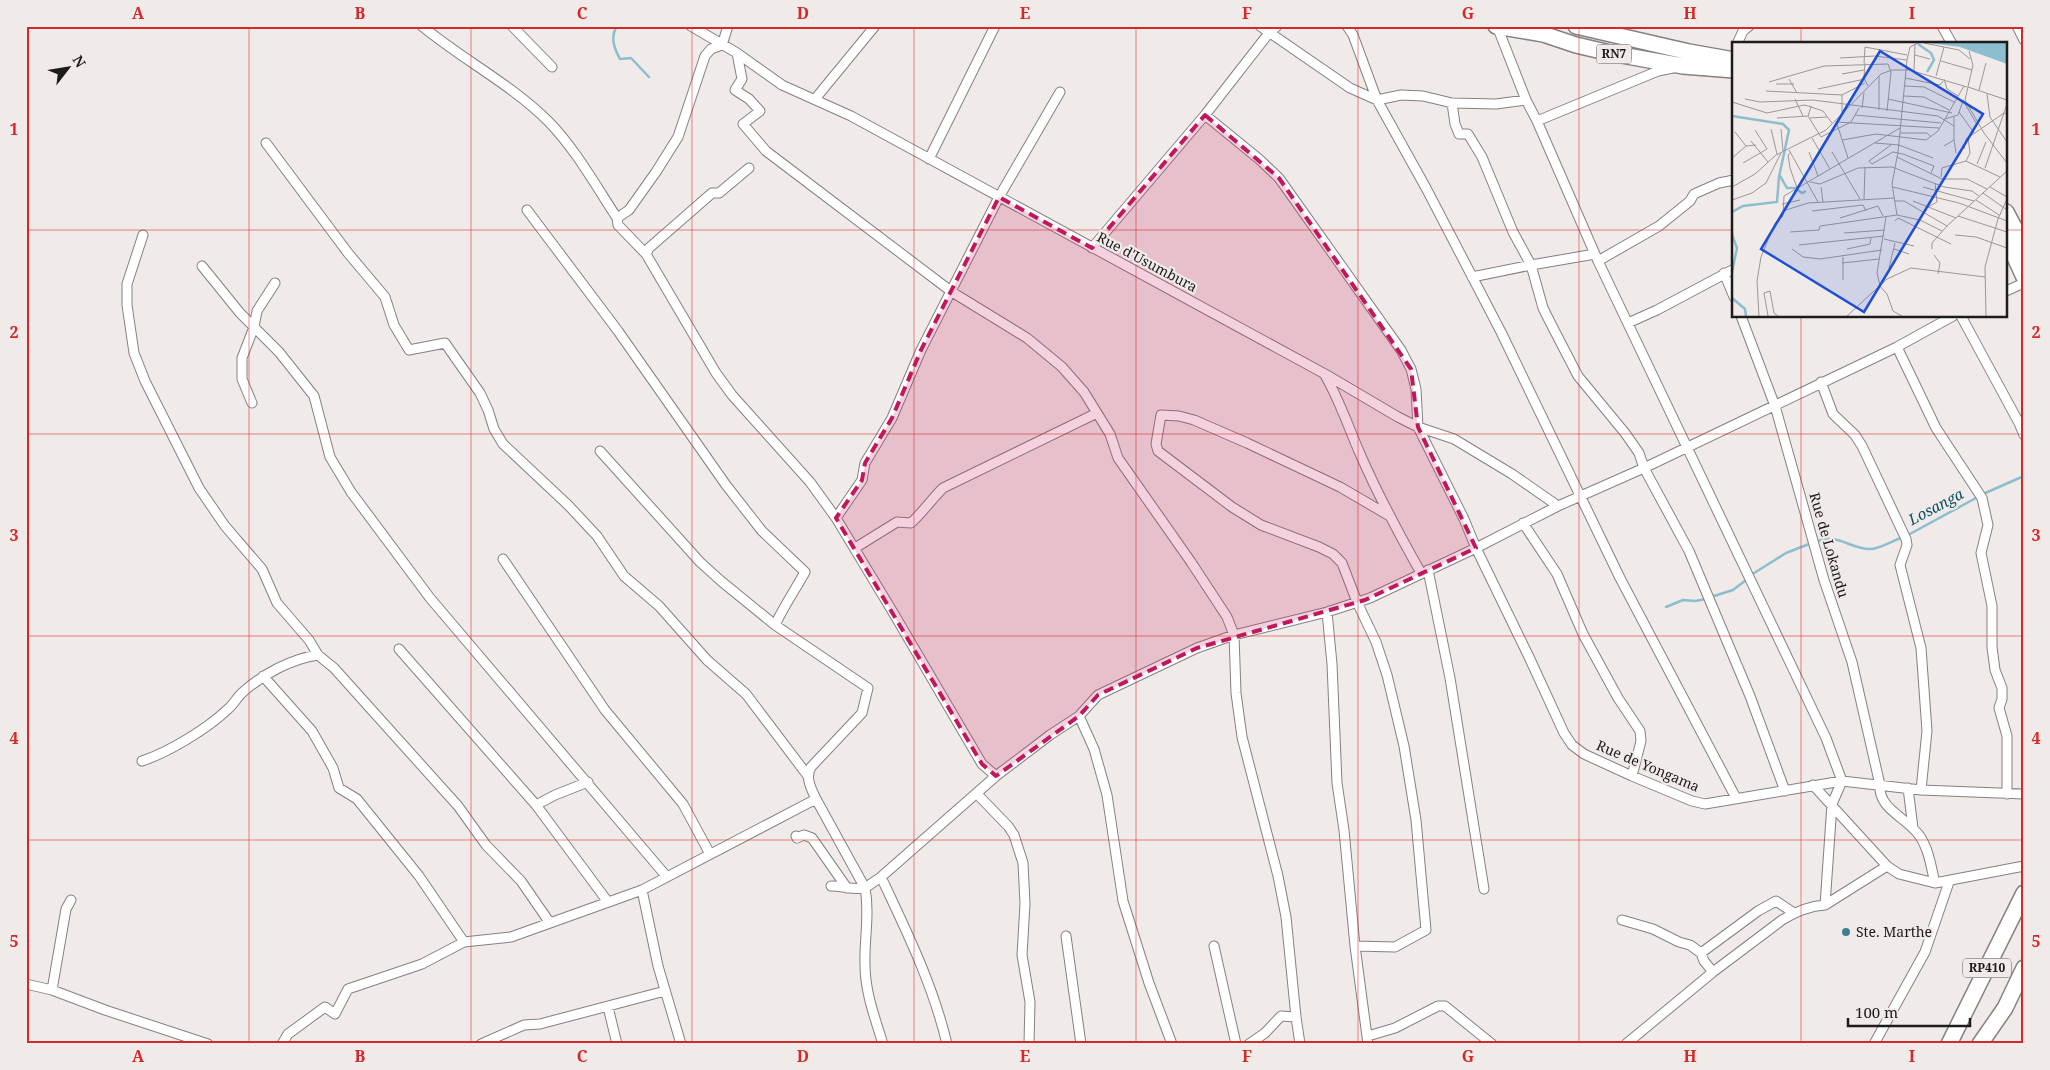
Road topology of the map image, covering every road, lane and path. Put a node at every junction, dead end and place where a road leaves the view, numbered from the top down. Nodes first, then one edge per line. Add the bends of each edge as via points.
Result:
1 (422, 26) edge
2 (512, 26) edge
3 (691, 26) edge
4 (728, 26) edge
5 (876, 26) edge
6 (995, 26) edge
7 (1260, 26) edge
8 (1277, 26) edge
9 (1347, 26) edge
10 (1496, 26) edge
11 (1576, 26) edge
12 (1942, 26) edge
13 (2016, 26) edge
14 (1742, 28) edge
15 (1269, 33) junction
16 (2024, 40) edge
17 (1738, 42) edge
18 (1951, 42) edge
19 (722, 45) junction
20 (737, 54) junction
21 (1710, 54) junction
22 (1732, 62) edge
23 (1683, 66) junction
24 (552, 68) dead end
25 (1060, 92) dead end
26 (815, 99) junction
27 (1377, 100) junction
28 (1526, 100) junction
29 (1452, 103) junction
30 (1205, 115) junction
31 (1537, 121) junction
32 (266, 143) dead end
33 (929, 159) junction
34 (749, 168) dead end
35 (1732, 180) edge
36 (998, 197) junction
37 (528, 210) dead end
38 (2008, 216) edge
39 (617, 218) junction
40 (143, 235) dead end
41 (2008, 242) edge
42 (2024, 246) edge
43 (1092, 248) junction
44 (646, 254) junction
45 (1596, 258) junction
46 (1531, 265) junction
47 (202, 266) dead end
48 (1732, 269) edge
49 (1724, 273) junction
50 (1472, 277) junction
51 (2024, 277) edge
52 (275, 283) dead end
53 (2024, 283) edge
54 (2008, 290) edge
55 (952, 292) junction
56 (1732, 293) edge
57 (1742, 318) edge
58 (1949, 318) edge
59 (1962, 318) edge
60 (1628, 323) junction
61 (254, 327) junction
62 (1897, 347) junction
63 (1325, 374) junction
64 (1821, 382) junction
65 (252, 403) dead end
66 (1775, 406) junction
67 (1097, 414) junction
68 (1418, 427) junction
69 (2024, 435) edge
70 (1687, 448) junction
71 (600, 451) dead end
72 (1644, 468) junction
73 (1580, 497) junction
74 (1558, 506) junction
75 (1388, 515) junction
76 (836, 518) junction
77 (1523, 524) junction
78 (855, 548) junction
79 (1476, 548) junction
80 (503, 559) dead end
81 (1424, 571) junction
82 (1357, 602) junction
83 (1327, 612) junction
84 (775, 625) junction
85 (1234, 635) junction
86 (399, 649) dead end
87 (318, 655) junction
88 (264, 676) junction
89 (1079, 716) junction
90 (142, 761) dead end
91 (808, 776) junction
92 (996, 776) junction
93 (1632, 776) junction
94 (1842, 781) junction
95 (588, 782) junction
96 (1880, 785) junction
97 (1813, 786) junction
98 (1908, 788) junction
99 (1921, 790) junction
100 (1785, 791) junction
101 (977, 794) junction
102 (2007, 794) junction
103 (2024, 794) edge
104 (1736, 798) junction
105 (816, 799) junction
106 (1832, 804) junction
107 (536, 805) junction
108 (1913, 828) junction
109 (796, 836) dead end
110 (710, 854) junction
111 (1887, 866) junction
112 (2024, 866) edge
113 (667, 876) junction
114 (881, 877) junction
115 (1949, 882) junction
116 (1935, 883) junction
117 (830, 886) dead end
118 (847, 888) junction
119 (865, 888) junction
120 (1484, 889) dead end
121 (642, 890) junction
122 (2024, 893) edge
123 (71, 900) dead end
124 (608, 902) junction
125 (1825, 905) junction
126 (1794, 913) junction
127 (1622, 920) dead end
128 (550, 923) junction
129 (1066, 936) dead end
130 (464, 942) junction
131 (1214, 946) dead end
132 (1355, 946) junction
133 (1701, 953) junction
134 (2024, 968) edge
135 (1713, 972) junction
136 (26, 984) edge
137 (52, 990) junction
138 (665, 991) junction
139 (608, 1006) junction
140 (1296, 1017) junction
141 (1368, 1040) edge
142 (494, 1041) edge
143 (208, 1044) edge
144 (282, 1044) edge
145 (481, 1044) edge
146 (617, 1044) edge
147 (682, 1044) edge
148 (883, 1044) edge
149 (947, 1044) edge
150 (1029, 1044) edge
151 (1081, 1044) edge
152 (1172, 1044) edge
153 (1236, 1044) edge
154 (1249, 1044) edge
155 (1300, 1044) edge
156 (1492, 1044) edge
157 (1626, 1044) edge
158 (1874, 1044) edge
159 (1949, 1044) edge
160 (1980, 1044) edge

1 - 39 street via 504,83 550,123
2 - 24 street
3 - 19 street, Rue d'Usumbura
4 - 19 street
5 - 26 street
6 - 33 street
7 - 15 street
8 - 15 street
9 - 27 street
10 - 23 main road, RN7 via 1543,34 1610,53
10 - 28 street
11 - 21 main road, RN7 via 1688,52
12 - 18 street
13 - 16 street
14 - 17 street
15 - 27 street via 1350,88
15 - 30 street
19 - 20 street, Rue d'Usumbura
19 - 39 street via 711,49 705,56 678,137 629,210
20 - 26 street, Rue d'Usumbura via 782,85
20 - 55 street via 742,79 735,90 760,111 743,124 766,151
21 - 22 main road, RN7
21 - 23 street
22 - 23 main road, RN7
23 - 31 street via 1658,71
25 - 36 street
26 - 33 street, Rue d'Usumbura
27 - 29 street via 1401,95
27 - 50 street
28 - 29 street via 1496,104
28 - 31 street
29 - 46 street via 1454,124 1459,134 1468,134 1482,157 1513,232
30 - 43 street
30 - 68 street via 1280,178 1401,350 1416,389
31 - 45 street
32 - 91 street via 385,297 394,325 409,350 445,343 480,393 503,444 597,536 624,576 659,606 707,660 746,694
33 - 36 street, Rue d'Usumbura
34 - 44 street via 719,193 712,192
35 - 45 street via 1694,194 1659,226
36 - 43 street, Rue d'Usumbura
36 - 55 street
37 - 84 street via 726,484 762,531 805,572
38 - 42 main road
39 - 44 street via 618,225
40 - 87 street via 128,284 127,305 134,353 145,381 199,488 225,526 262,569 277,603
41 - 51 main road
43 - 63 street, Rue d'Usumbura
44 - 76 street via 716,373 810,482
45 - 46 street
45 - 60 street
46 - 50 street
46 - 72 street via 1543,308 1578,376 1625,433 1639,453
47 - 61 street
48 - 49 street
49 - 56 street
49 - 60 street
50 - 73 street
52 - 61 street via 257,310
53 - 54 street
55 - 67 street via 1027,338 1055,361 1084,392
55 - 76 street via 921,350 892,418 867,458 862,480
57 - 66 street, Rue de Lokandu
58 - 62 street
59 - 69 street
60 - 70 street
61 - 65 street via 242,358 242,379
61 - 95 street via 314,396 330,457 351,492 430,598
62 - 64 street
62 - 102 street via 1939,434 1982,498 1988,525 1982,553 1992,606 1995,670 2002,688 1999,708 2006,736
63 - 68 street, Rue d'Usumbura via 1377,407
63 - 75 street
64 - 66 street
64 - 99 street via 1833,414 1862,446 1906,539 1900,565 1921,648 1927,731
66 - 70 street
66 - 96 street, Rue de Lokandu via 1824,580 1852,662
67 - 78 street via 942,488 911,523 897,522
67 - 85 street via 1110,434 1118,458 1191,562 1227,617
68 - 74 street, Rue d'Usumbura via 1454,439
68 - 79 street, Rue de Yongama
70 - 72 street
70 - 94 street via 1826,738
71 - 84 street via 700,562
72 - 73 street
72 - 100 street via 1692,559 1750,696
73 - 74 street
73 - 104 street
74 - 77 street
75 - 81 street
75 - 82 street via 1340,487 1247,443 1194,420 1162,415 1156,444 1158,451 1261,525 1333,554 1342,563
76 - 78 street
77 - 79 street
77 - 93 street via 1557,574 1583,634 1640,731 1641,741
78 - 92 street via 982,764
79 - 81 street
79 - 93 street, Rue de Yongama via 1572,745
80 - 110 street via 606,710 683,804
81 - 82 street
81 - 120 street via 1450,678
82 - 83 street
82 - 132 street via 1379,650 1404,746 1416,820 1426,930 1394,947
83 - 85 street
83 - 132 street via 1337,783
84 - 91 street via 868,688 862,714 812,767
85 - 89 street via 1197,648 1098,695
85 - 140 street via 1236,693 1242,737 1278,876
86 - 107 street
87 - 88 street
87 - 128 street via 334,668 458,806 486,845 521,881
88 - 90 street via 187,739
88 - 130 street via 312,731 333,768 339,788 357,799 419,876
89 - 92 street
89 - 152 street via 1094,749 1107,795 1123,901
91 - 105 street
92 - 101 street
93 - 104 street, Rue de Yongama via 1705,804
94 - 96 street, Rue de Yongama
94 - 97 street, Rue de Yongama
94 - 106 street
95 - 107 street
95 - 113 street
96 - 98 street, Rue de Yongama
96 - 108 street, Rue de Lokandu via 1882,800
97 - 100 street, Rue de Yongama
97 - 106 street
98 - 99 street, Rue de Yongama
98 - 108 street
99 - 102 street, Rue de Yongama
100 - 104 street, Rue de Yongama
101 - 114 street
101 - 150 street via 1008,826 1023,863 1022,955 1030,1002
102 - 103 street, Rue de Yongama
105 - 110 street
105 - 119 street
106 - 111 street
106 - 125 street
107 - 124 street
108 - 116 street via 1925,845
109 - 118 street via 812,838
110 - 113 street
111 - 116 street via 1899,874
111 - 125 street
112 - 115 street
113 - 121 street
114 - 119 street
114 - 149 street via 910,935
115 - 116 street
115 - 158 street via 1926,952
117 - 118 street
118 - 119 street
119 - 148 street via 866,988
121 - 124 street
121 - 138 street
122 - 159 main road, RP410
123 - 137 street via 66,909
124 - 128 street
125 - 126 street
126 - 133 street via 1776,901
126 - 135 street
127 - 133 street via 1666,934
128 - 130 street via 511,937
129 - 151 street
130 - 144 street via 422,964 348,989 334,1014 325,1007 288,1034
131 - 153 street
132 - 141 street
133 - 135 street
134 - 160 main road, RP410 via 2005,1008
135 - 157 street
136 - 137 street
137 - 143 street
138 - 139 street
138 - 147 street
139 - 142 street via 524,1026
139 - 146 street
140 - 154 street via 1280,1016 1265,1033
140 - 155 street
141 - 156 street via 1438,1006 1445,1006
142 - 145 street

